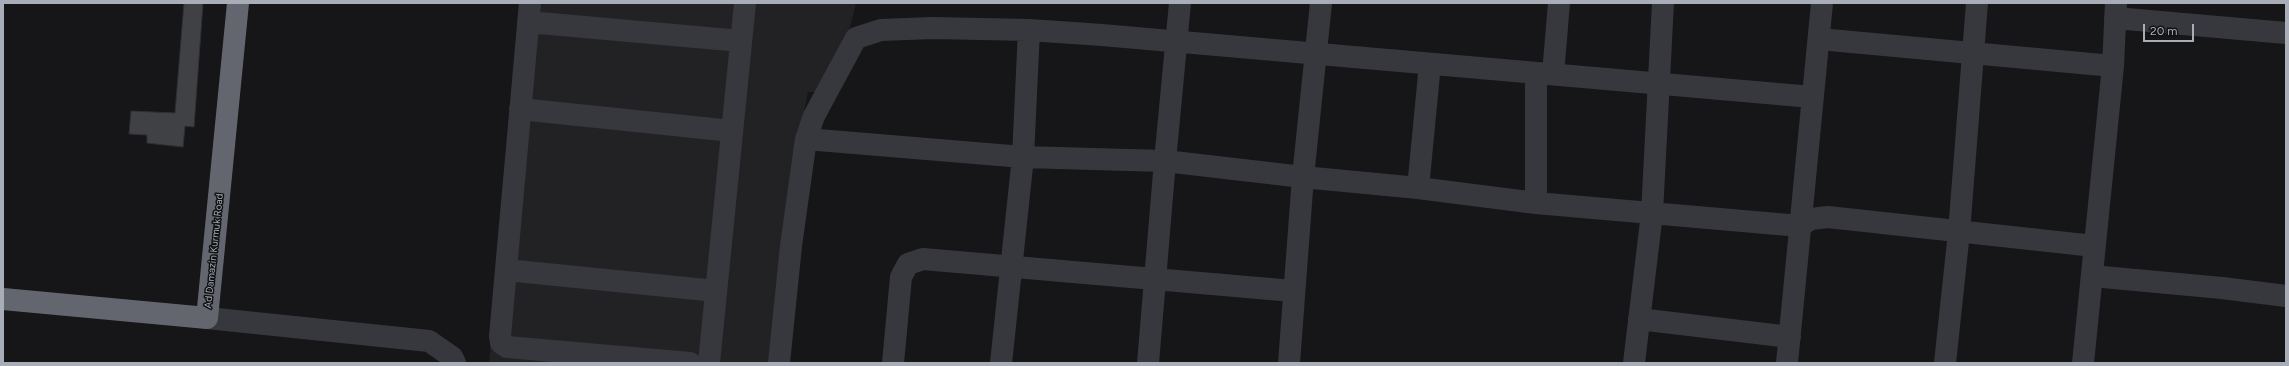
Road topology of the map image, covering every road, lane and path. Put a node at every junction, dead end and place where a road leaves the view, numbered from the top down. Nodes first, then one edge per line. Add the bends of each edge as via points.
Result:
1 (238, 3) edge
2 (745, 3) edge
3 (1180, 3) edge
4 (1321, 3) edge
5 (1559, 3) edge
6 (1663, 3) edge
7 (1822, 3) edge
8 (1977, 3) edge
9 (2116, 10) edge
10 (529, 12) edge
11 (1029, 30) junction
12 (2286, 33) edge
13 (1819, 39) junction
14 (741, 41) junction
15 (1177, 42) junction
16 (1973, 52) junction
17 (1315, 54) junction
18 (1430, 64) junction
19 (2113, 66) junction
20 (1544, 74) junction
21 (1660, 83) junction
22 (1812, 97) junction
23 (520, 109) junction
24 (732, 131) junction
25 (806, 139) junction
26 (1023, 157) junction
27 (1165, 161) junction
28 (1303, 178) junction
29 (1418, 188) junction
30 (1536, 203) junction
31 (1652, 213) junction
32 (1800, 226) junction
33 (1959, 232) junction
34 (2094, 246) junction
35 (1012, 266) junction
36 (506, 270) junction
37 (2092, 276) junction
38 (1156, 278) junction
39 (1293, 290) junction
40 (716, 291) junction
41 (2286, 296) edge
42 (3, 298) edge
43 (207, 318) junction
44 (1639, 319) junction
45 (1790, 337) junction
46 (455, 363) edge
47 (690, 363) edge
48 (709, 363) edge
49 (779, 363) edge
50 (893, 363) edge
51 (1002, 363) edge
52 (1148, 363) edge
53 (1289, 363) edge
54 (1634, 363) edge
55 (1787, 363) edge
56 (1945, 363) edge
57 (2083, 363) edge

1 - 43 highway, Ad Damazin Kurmuk Road
2 - 14 street
3 - 15 street
4 - 17 street
5 - 20 street
6 - 21 street
7 - 13 street
8 - 16 street
9 - 12 street
9 - 19 street
10 - 14 street
10 - 23 street
11 - 15 street
11 - 25 street via 880,30 856,38 814,116
11 - 26 street
13 - 16 street
13 - 22 street
14 - 24 street
15 - 17 street
15 - 27 street
16 - 19 street
16 - 33 street
17 - 18 street
17 - 28 street
18 - 20 street
18 - 29 street
19 - 34 street
20 - 21 street
20 - 30 street
21 - 22 street
21 - 31 street
22 - 32 street
23 - 24 street
23 - 36 street
24 - 40 street
25 - 26 street
25 - 49 street via 791,246
26 - 27 street
26 - 35 street
27 - 28 street
27 - 38 street
28 - 29 street
28 - 39 street
29 - 30 street
30 - 31 street
31 - 32 street
31 - 44 street
32 - 33 street via 1811,218 1828,217
32 - 45 street
33 - 34 street
33 - 56 street
34 - 37 street
35 - 38 street
35 - 50 street via 923,259 908,264 901,277
35 - 51 street
36 - 40 street
36 - 47 street via 500,336 501,343 507,347
37 - 41 street
37 - 57 street
38 - 39 street
38 - 52 street
39 - 53 street
40 - 48 street
42 - 43 highway, Ad Damazin Kurmuk Road
43 - 46 street via 429,341 452,357
44 - 45 street
44 - 54 street
45 - 55 street

